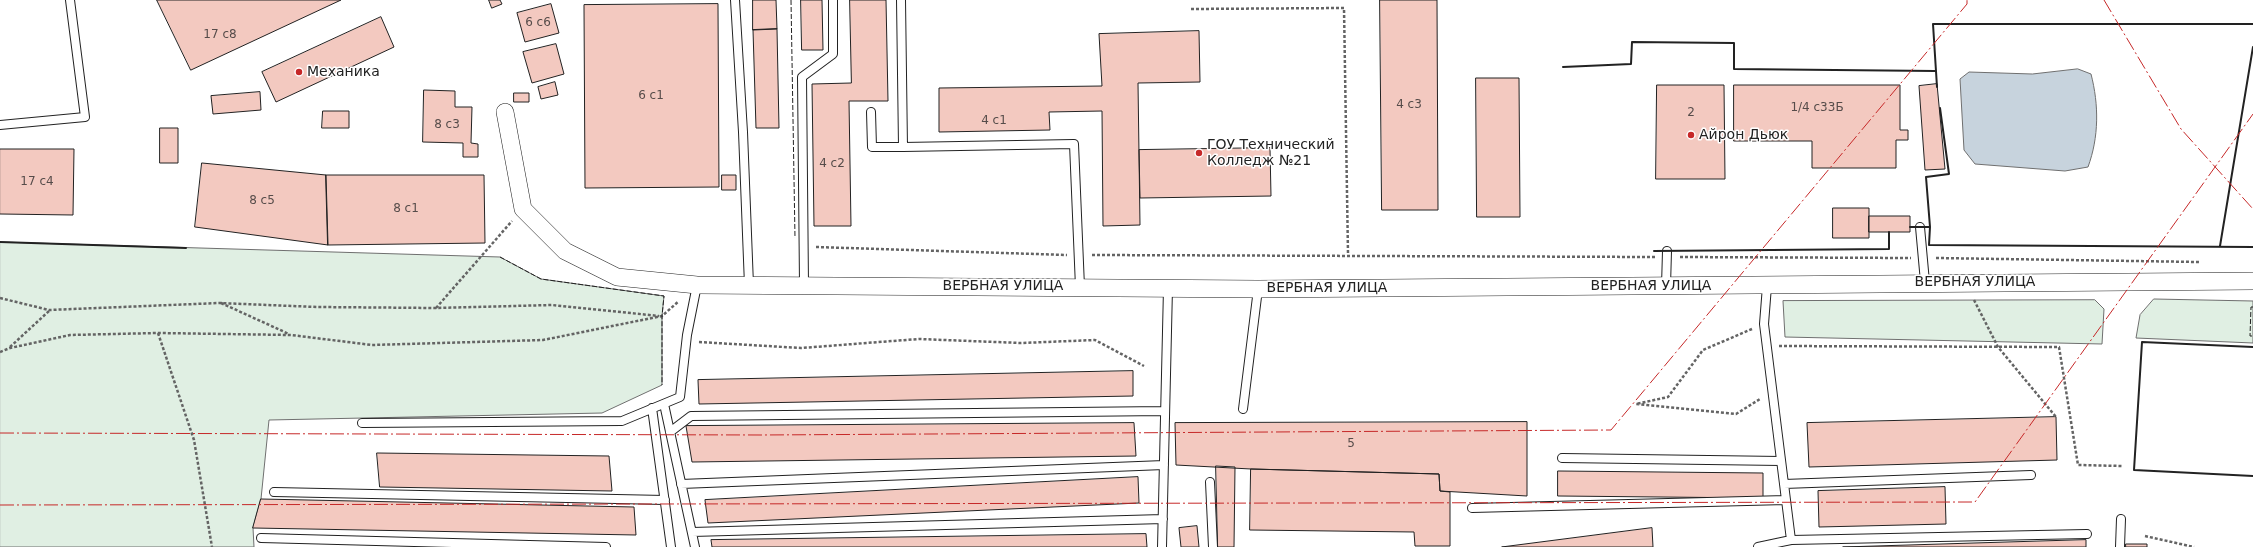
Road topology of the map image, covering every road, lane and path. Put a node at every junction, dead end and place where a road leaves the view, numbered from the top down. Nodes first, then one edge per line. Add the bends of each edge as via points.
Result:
1 (70, 0) edge
2 (735, 0) edge
3 (833, 0) edge
4 (901, 0) edge
5 (1191, 9) dead end
6 (505, 112) dead end
7 (872, 112) dead end
8 (0, 125) edge
9 (903, 147) junction
10 (522, 208) junction
11 (1920, 227) dead end
12 (804, 247) junction
13 (1348, 254) junction
14 (1667, 254) junction
15 (1079, 255) junction
16 (1922, 258) junction
17 (2206, 262) dead end
18 (2253, 281) edge
19 (1925, 282) junction
20 (1964, 282) junction
21 (697, 285) junction
22 (749, 285) junction
23 (804, 285) junction
24 (1666, 286) junction
25 (1767, 286) junction
26 (1080, 287) junction
27 (1168, 288) junction
28 (1258, 289) junction
29 (0, 298) edge
30 (218, 303) junction
31 (436, 308) junction
32 (49, 310) junction
33 (662, 316) junction
34 (1764, 324) junction
35 (158, 332) junction
36 (291, 335) junction
37 (686, 341) junction
38 (1766, 346) junction
39 (1998, 347) junction
40 (10, 348) junction
41 (0, 352) edge
42 (1144, 366) dead end
43 (1772, 390) junction
44 (664, 404) junction
45 (652, 408) junction
46 (1243, 409) dead end
47 (1165, 411) junction
48 (2056, 416) dead end
49 (362, 423) dead end
50 (670, 432) junction
51 (1562, 458) dead end
52 (1781, 461) junction
53 (1164, 465) junction
54 (2122, 466) dead end
55 (2031, 475) dead end
56 (1210, 482) dead end
57 (681, 484) junction
58 (1784, 484) junction
59 (274, 492) dead end
60 (665, 500) junction
61 (1786, 500) junction
62 (1472, 508) dead end
63 (1163, 519) junction
64 (2121, 519) dead end
65 (692, 532) junction
66 (2087, 534) dead end
67 (2144, 536) dead end
68 (261, 538) dead end
69 (1791, 540) junction
70 (212, 547) edge
71 (606, 547) edge
72 (671, 547) edge
73 (695, 547) edge
74 (1162, 547) edge
75 (1212, 547) edge
76 (1758, 547) edge
77 (2120, 547) edge
78 (2194, 547) edge

1 - 8 lane via 85,117
2 - 22 lane
3 - 12 lane via 834,54 802,77
4 - 9 lane
5 - 13 path via 1344,8
6 - 10 street
7 - 9 lane via 872,147
9 - 15 lane via 1074,144
10 - 21 street, ВЕРБНАЯ УЛИЦА via 565,251 617,277
10 - 31 path
11 - 16 lane
12 - 15 path
12 - 23 lane
13 - 14 path
13 - 15 path
14 - 16 path
14 - 24 lane
15 - 26 lane
16 - 17 path
16 - 19 lane
18 - 20 street, ВЕРБНАЯ УЛИЦА
19 - 20 street, ВЕРБНАЯ УЛИЦА
19 - 25 street, ВЕРБНАЯ УЛИЦА
20 - 39 path
21 - 22 street, ВЕРБНАЯ УЛИЦА
21 - 33 path
21 - 37 lane
22 - 23 street, ВЕРБНАЯ УЛИЦА
23 - 26 street, ВЕРБНАЯ УЛИЦА
24 - 25 street, ВЕРБНАЯ УЛИЦА
24 - 28 street, ВЕРБНАЯ УЛИЦА
25 - 34 lane
26 - 27 street, ВЕРБНАЯ УЛИЦА
27 - 28 street, ВЕРБНАЯ УЛИЦА
27 - 47 lane
28 - 46 lane
29 - 32 path
30 - 31 path
30 - 32 path
30 - 36 path
31 - 33 path via 552,305
32 - 40 path
33 - 36 path via 543,340 372,345
34 - 38 lane
34 - 43 path via 1703,350 1668,397 1636,404 1736,414
35 - 36 path
35 - 40 path via 70,335
35 - 70 path via 194,440
37 - 42 path via 801,348 919,339 1021,343 1095,340
37 - 44 lane via 680,397
38 - 39 path
38 - 43 lane
39 - 48 path
39 - 54 path via 2059,347 2078,465
40 - 41 path
43 - 52 lane
44 - 45 lane
44 - 50 lane
45 - 49 lane via 622,421
45 - 60 lane
47 - 50 lane via 691,416
47 - 53 lane
50 - 57 lane
51 - 52 lane
52 - 58 lane
53 - 57 lane
53 - 63 lane
55 - 58 lane
56 - 75 lane
57 - 65 lane
58 - 61 lane
59 - 60 lane
60 - 72 lane
61 - 62 lane
61 - 69 lane
63 - 65 lane
63 - 74 lane
64 - 77 lane
65 - 73 lane
66 - 69 lane
67 - 78 path
68 - 71 lane
69 - 76 lane

